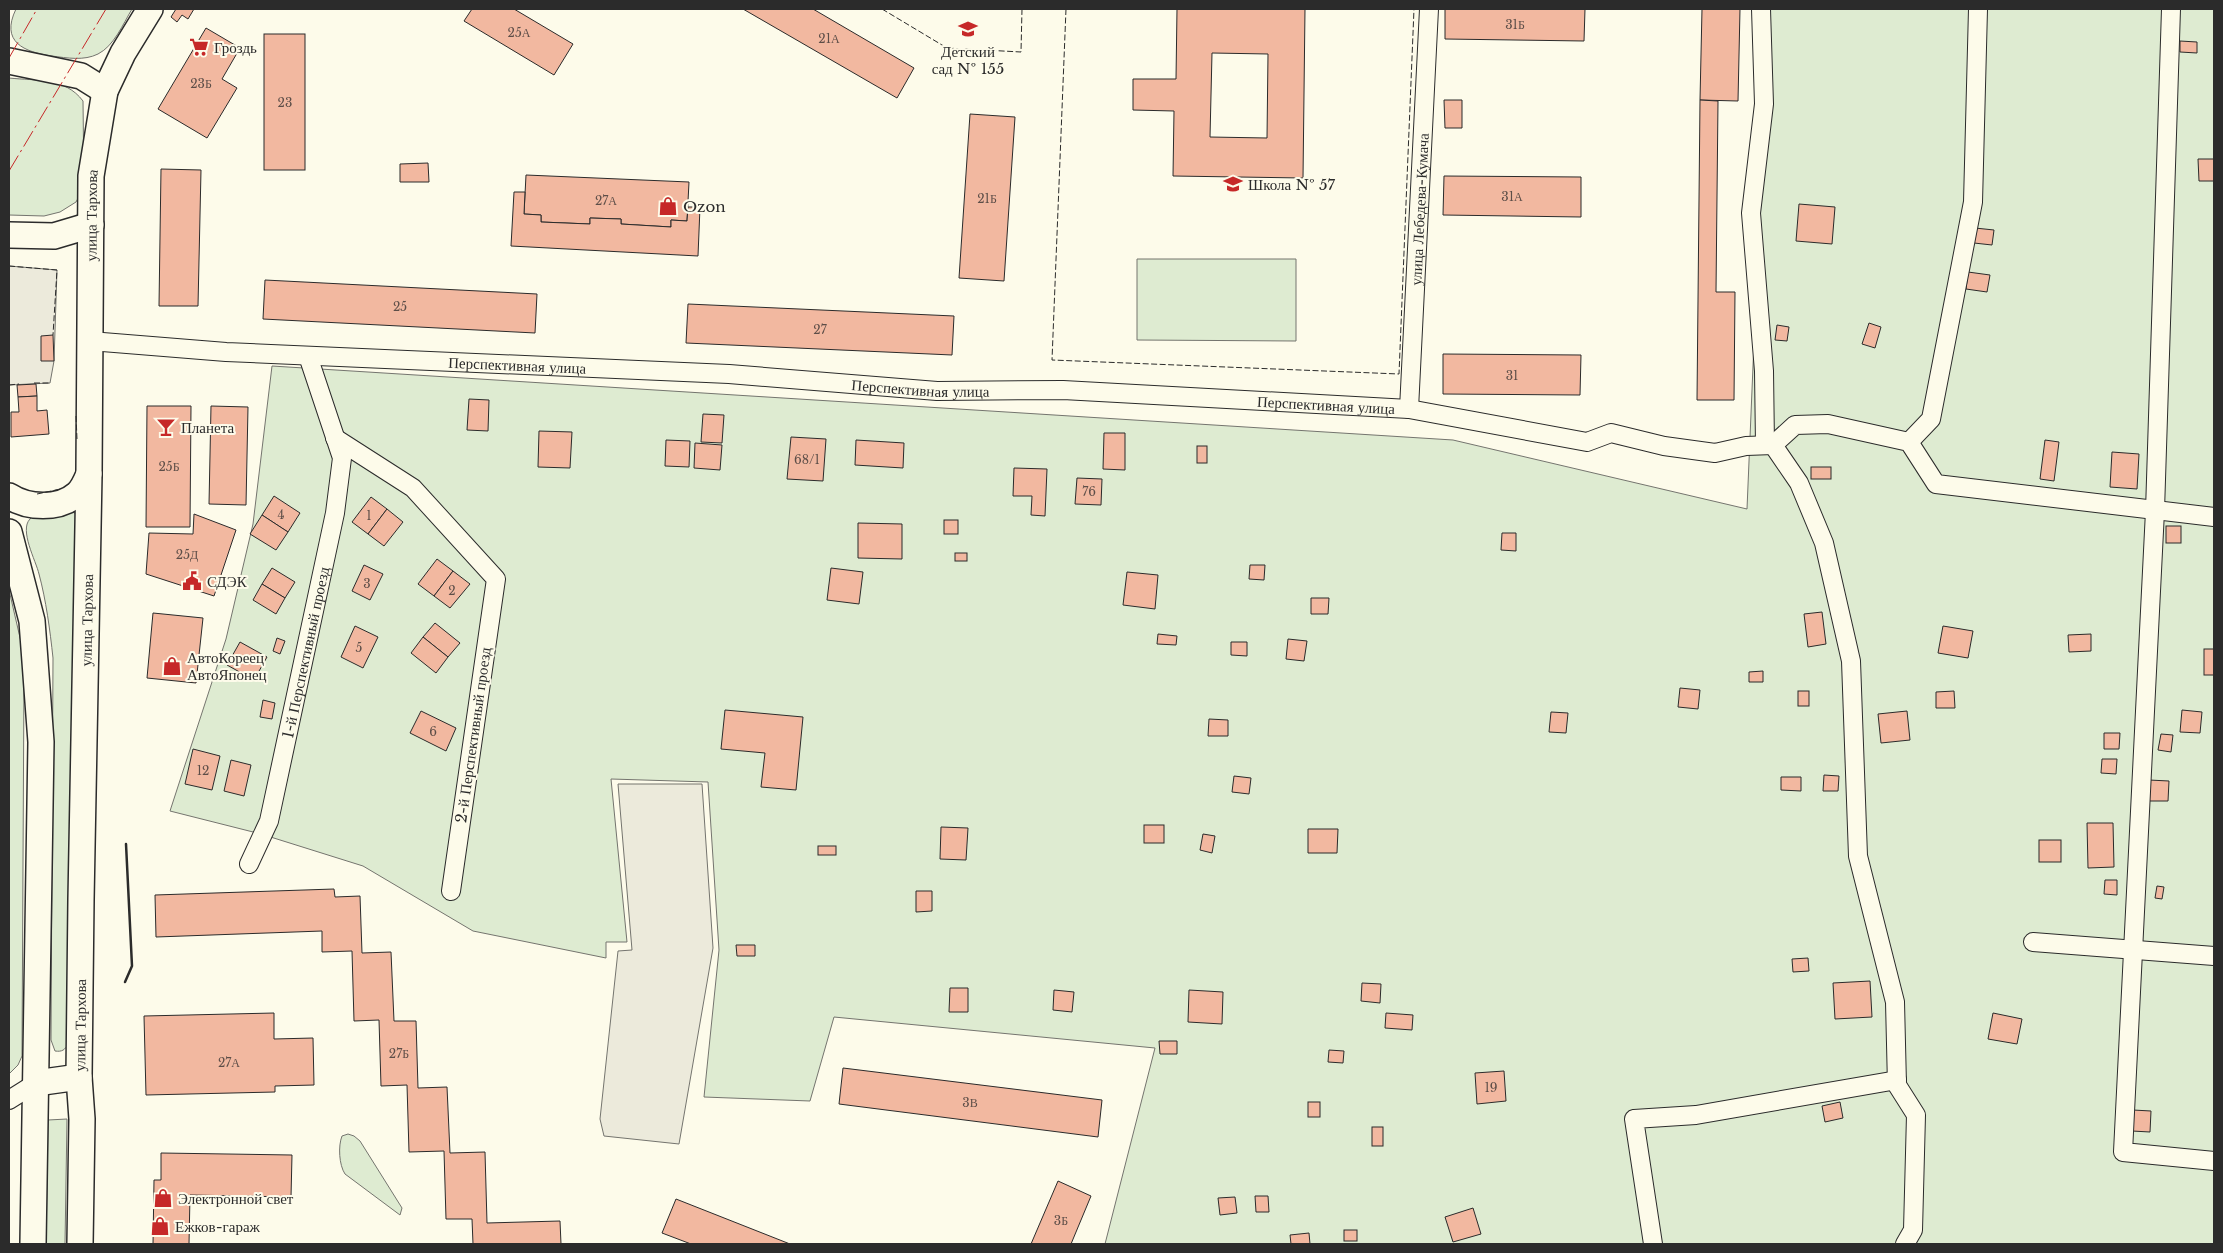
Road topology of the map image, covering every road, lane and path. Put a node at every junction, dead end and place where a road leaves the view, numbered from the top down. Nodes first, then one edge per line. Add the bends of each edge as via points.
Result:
1 (150, 9) edge
2 (1428, 9) edge
3 (1761, 9) edge
4 (1978, 9) edge
5 (2171, 9) edge
6 (9, 61) edge
7 (105, 91) junction
8 (91, 225) junction
9 (9, 235) edge
10 (90, 341) junction
11 (308, 356) junction
12 (1409, 409) junction
13 (335, 438) junction
14 (1909, 442) junction
15 (1769, 445) junction
16 (89, 474) junction
17 (9, 496) edge
18 (2155, 511) junction
19 (2214, 517) edge
20 (9, 532) edge
21 (249, 864) dead end
22 (451, 891) dead end
23 (2033, 942) dead end
24 (2133, 948) junction
25 (2214, 956) edge
26 (79, 1077) junction
27 (1897, 1080) junction
28 (36, 1083) junction
29 (9, 1100) edge
30 (2214, 1160) edge
31 (32, 1244) edge
32 (80, 1244) edge
33 (1653, 1244) edge
34 (1905, 1244) edge

1 - 7 main road, улица Тархова via 123,53
2 - 12 street, улица Лебедева-Кумача
3 - 15 street via 1764,104 1751,213
4 - 14 street via 1973,202 1931,419
5 - 18 street
6 - 7 main road via 81,76
7 - 8 main road, улица Тархова via 91,176
8 - 9 main road via 54,236
8 - 10 main road, улица Тархова
10 - 11 street, Перспективная улица
10 - 16 main road, улица Тархова
11 - 12 street, Перспективная улица via 729,374 937,391 1063,390
11 - 13 street, 1-й Перспективный проезд
12 - 15 street, Перспективная улица via 1587,442 1611,433 1664,446 1715,453
13 - 21 street, 1-й Перспективный проезд via 342,458 334,513 269,821
13 - 22 street, 2-й Перспективный проезд via 413,488 496,579
14 - 15 street via 1828,424 1795,425
14 - 18 street via 1936,484
15 - 27 street via 1799,482 1824,543 1851,661 1858,856 1895,1002
16 - 17 main road via 76,496 61,502 35,506
16 - 26 main road, улица Тархова
18 - 19 street
18 - 24 street
20 - 28 main road via 32,621 41,742
23 - 24 street
24 - 25 street
24 - 30 street via 2123,1152
26 - 28 main road
26 - 32 main road, улица Тархова via 82,1119
27 - 33 street via 1696,1116 1634,1119
27 - 34 street via 1916,1115 1913,1230
28 - 29 street
28 - 31 main road

